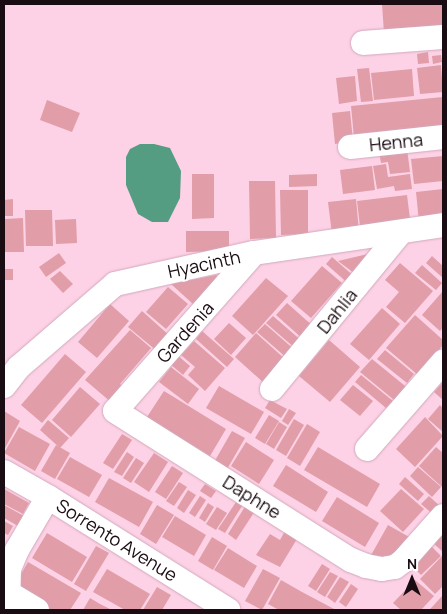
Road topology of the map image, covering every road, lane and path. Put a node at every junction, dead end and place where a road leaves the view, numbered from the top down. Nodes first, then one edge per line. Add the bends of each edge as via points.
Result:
1 (443, 37) edge
2 (364, 43) dead end
3 (443, 137) edge
4 (350, 147) dead end
5 (443, 225) edge
6 (401, 232) junction
7 (254, 253) junction
8 (443, 362) edge
9 (4, 386) edge
10 (272, 390) dead end
11 (115, 411) joint
12 (367, 450) dead end
13 (4, 472) edge
14 (48, 497) junction
15 (443, 516) edge
16 (7, 601) edge
17 (37, 610) edge
18 (228, 610) edge

1 - 2 street
3 - 4 street, Henna
5 - 6 street, Hyacinth
6 - 7 street, Hyacinth
6 - 10 street, Dahlia
7 - 9 street, Hyacinth via 115,284 19,367
7 - 11 street, Gardenia
8 - 12 street
11 - 15 street, Daphne via 352,560 382,569 395,567
13 - 14 street, Sorrento Avenue
14 - 16 street via 9,569
14 - 18 street, Sorrento Avenue
16 - 17 street

